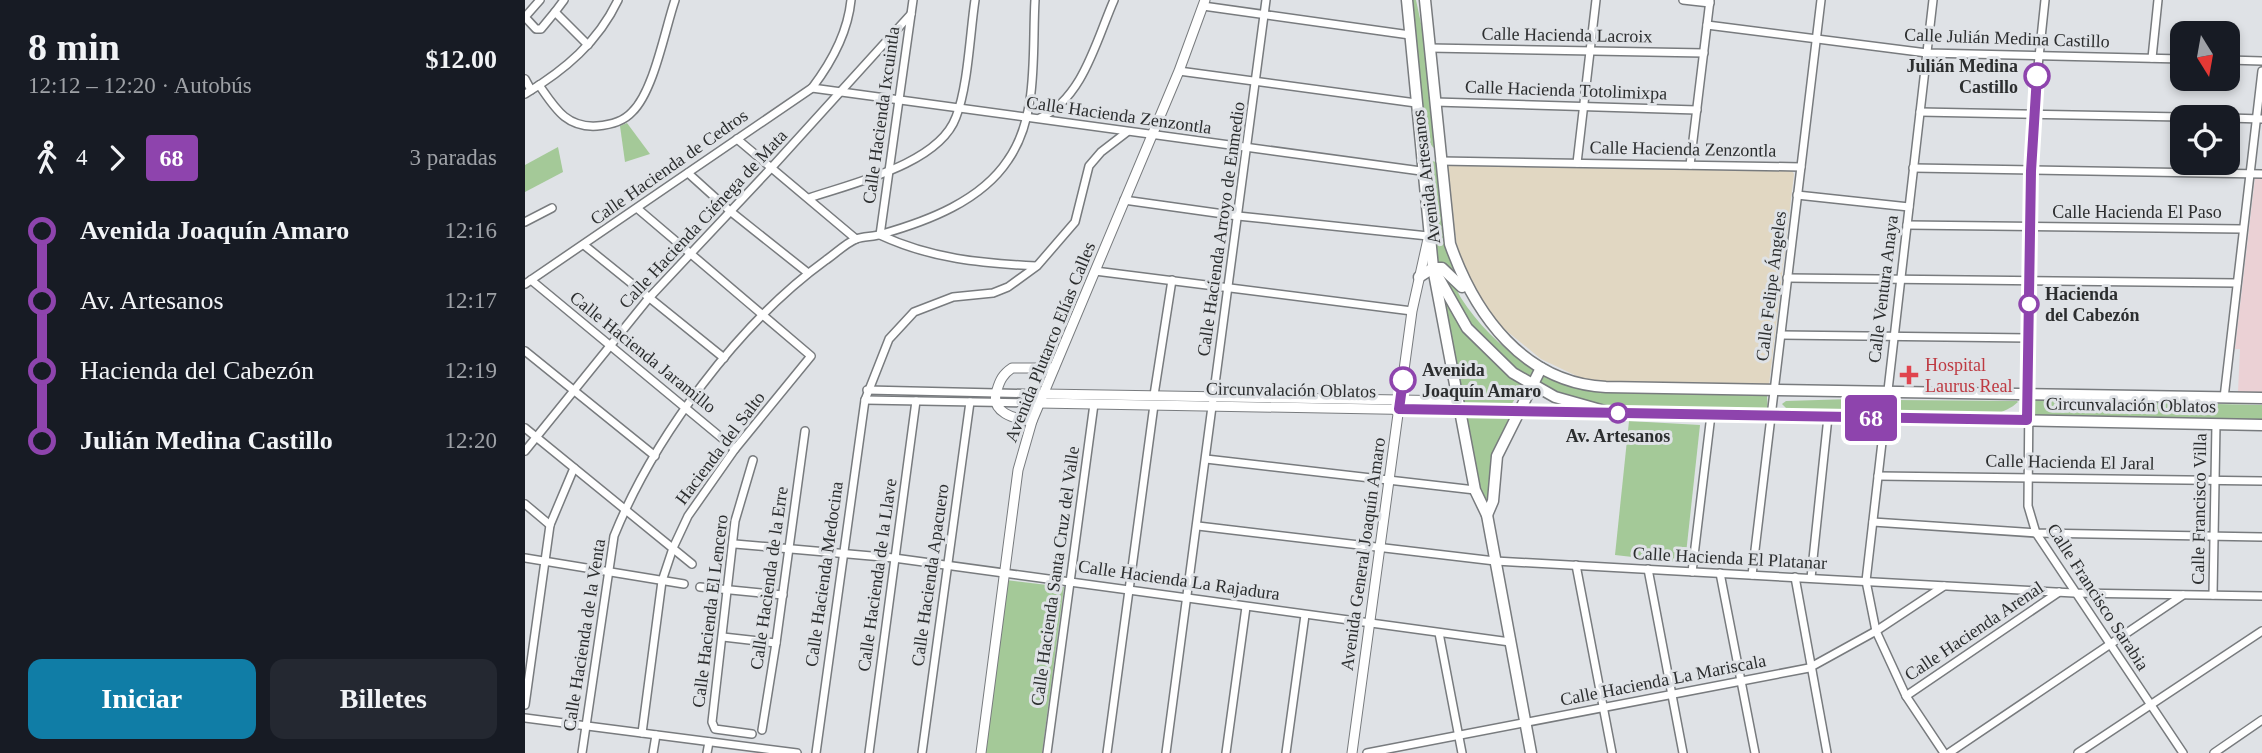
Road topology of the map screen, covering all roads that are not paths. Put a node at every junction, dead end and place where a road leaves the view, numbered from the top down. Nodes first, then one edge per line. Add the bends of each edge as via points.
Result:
1 (540, 0) edge
2 (564, 0) edge
3 (618, 0) edge
4 (675, 0) edge
5 (851, 0) edge
6 (913, 0) edge
7 (975, 0) edge
8 (1035, 0) edge
9 (1114, 0) edge
10 (1266, 0) edge
11 (1407, 0) edge
12 (1418, 0) edge
13 (1425, 0) edge
14 (1596, 0) edge
15 (1683, 0) edge
16 (1821, 0) edge
17 (1933, 0) edge
18 (2045, 0) edge
19 (2158, 0) edge
20 (1710, 2) edge
21 (1204, 3) edge
22 (555, 12) junction
23 (911, 14) junction
24 (1265, 15) junction
25 (1707, 25) junction
26 (1410, 35) junction
27 (1816, 38) junction
28 (1429, 43) junction
29 (588, 45) junction
30 (1590, 51) junction
31 (1704, 53) junction
32 (1927, 53) junction
33 (2039, 57) junction
34 (2152, 58) junction
35 (2170, 59) edge
36 (2240, 60) edge
37 (2262, 61) edge
38 (826, 70) junction
39 (1179, 71) junction
40 (2262, 71) edge
41 (525, 79) edge
42 (1256, 82) junction
43 (539, 85) junction
44 (812, 88) junction
45 (830, 88) junction
46 (528, 92) edge
47 (842, 92) junction
48 (899, 100) junction
49 (1435, 102) junction
50 (1416, 103) junction
51 (1583, 106) junction
52 (958, 109) junction
53 (1697, 110) junction
54 (1920, 112) junction
55 (2033, 114) junction
56 (1027, 117) junction
57 (2170, 117) edge
58 (1040, 118) junction
59 (2240, 118) edge
60 (2259, 119) edge
61 (1127, 132) junction
62 (1151, 136) junction
63 (737, 139) junction
64 (1419, 144) junction
65 (1247, 149) junction
66 (1440, 161) junction
67 (1577, 163) junction
68 (1691, 165) junction
69 (773, 166) junction
70 (1801, 167) junction
71 (1913, 168) junction
72 (889, 170) junction
73 (1421, 171) junction
74 (2031, 171) junction
75 (688, 173) junction
76 (2250, 174) junction
77 (2262, 174) edge
78 (1797, 195) junction
79 (809, 198) junction
80 (1124, 200) junction
81 (1909, 207) junction
82 (552, 208) dead end
83 (638, 209) junction
84 (730, 211) junction
85 (1238, 216) junction
86 (525, 222) edge
87 (1907, 225) junction
88 (2030, 227) junction
89 (2242, 229) junction
90 (880, 235) junction
91 (1428, 236) junction
92 (856, 239) junction
93 (584, 245) junction
94 (688, 254) junction
95 (1037, 266) junction
96 (1433, 268) junction
97 (1095, 271) junction
98 (808, 273) junction
99 (1419, 277) junction
100 (1787, 278) junction
101 (1172, 280) junction
102 (1900, 281) junction
103 (2029, 281) junction
104 (528, 282) edge
105 (2237, 284) junction
106 (1229, 286) junction
107 (648, 299) junction
108 (1474, 300) junction
109 (1412, 311) junction
110 (765, 315) junction
111 (1781, 335) junction
112 (1894, 336) junction
113 (2029, 338) junction
114 (609, 346) junction
115 (525, 351) edge
116 (724, 358) junction
117 (1054, 368) junction
118 (1541, 368) junction
119 (1532, 386) junction
120 (574, 389) junction
121 (867, 390) junction
122 (1774, 390) junction
123 (1887, 392) junction
124 (2028, 394) junction
125 (1214, 395) junction
126 (996, 397) junction
127 (1042, 398) junction
128 (1400, 398) junction
129 (2224, 398) junction
130 (2262, 398) edge
131 (865, 400) junction
132 (1154, 400) junction
133 (916, 401) junction
134 (970, 402) junction
135 (1094, 404) junction
136 (1213, 406) junction
137 (1459, 406) junction
138 (686, 408) junction
139 (1399, 409) junction
140 (1518, 411) junction
141 (1608, 412) junction
142 (1711, 415) junction
143 (1771, 416) junction
144 (1828, 417) junction
145 (1884, 418) junction
146 (2027, 420) junction
147 (1032, 421) junction
148 (2216, 424) junction
149 (2262, 425) edge
150 (525, 428) edge
151 (805, 431) dead end
152 (536, 437) junction
153 (736, 449) junction
154 (525, 451) edge
155 (655, 456) junction
156 (1206, 459) junction
157 (753, 460) dead end
158 (574, 468) junction
159 (1878, 475) junction
160 (2027, 476) junction
161 (2215, 480) junction
162 (1389, 481) junction
163 (2262, 481) edge
164 (1475, 489) junction
165 (525, 504) edge
166 (625, 509) junction
167 (1487, 515) junction
168 (1873, 522) junction
169 (550, 525) junction
170 (1198, 526) junction
171 (2036, 533) junction
172 (2214, 536) junction
173 (2262, 537) edge
174 (735, 544) junction
175 (673, 548) junction
176 (789, 548) junction
177 (1379, 550) junction
178 (842, 553) junction
179 (525, 558) edge
180 (894, 558) junction
181 (544, 560) junction
182 (1495, 561) junction
183 (692, 564) dead end
184 (948, 565) junction
185 (1576, 565) junction
186 (1648, 569) junction
187 (1004, 572) junction
188 (1692, 572) junction
189 (609, 573) junction
190 (1720, 573) junction
191 (1752, 575) junction
192 (1795, 577) junction
193 (1811, 578) junction
194 (1070, 580) junction
195 (662, 581) junction
196 (1866, 581) junction
197 (684, 584) dead end
198 (1945, 586) junction
199 (700, 587) dead end
200 (729, 589) junction
201 (1129, 591) junction
202 (2059, 592) junction
203 (2074, 593) junction
204 (783, 594) junction
205 (2183, 595) junction
206 (2213, 595) junction
207 (2262, 596) edge
208 (1187, 599) junction
209 (1246, 607) junction
210 (1305, 615) junction
211 (1369, 623) junction
212 (1876, 631) junction
213 (2262, 631) edge
214 (1439, 633) junction
215 (723, 637) junction
216 (1510, 642) junction
217 (776, 643) junction
218 (2109, 645) junction
219 (1811, 667) junction
220 (1740, 681) junction
221 (1672, 695) junction
222 (1906, 696) junction
223 (525, 705) edge
224 (2150, 705) junction
225 (1604, 708) junction
226 (525, 718) edge
227 (2262, 720) edge
228 (1525, 723) junction
229 (585, 726) junction
230 (761, 730) dead end
231 (642, 733) junction
232 (752, 734) dead end
233 (656, 735) junction
234 (1459, 735) junction
235 (709, 741) junction
236 (761, 751) edge
237 (1388, 751) edge
238 (582, 753) edge
239 (653, 753) edge
240 (707, 753) edge
241 (797, 753) edge
242 (816, 753) edge
243 (869, 753) edge
244 (922, 753) edge
245 (981, 753) edge
246 (1047, 753) edge
247 (1107, 753) edge
248 (1166, 753) edge
249 (1226, 753) edge
250 (1286, 753) edge
251 (1352, 753) edge
252 (1367, 753) edge
253 (1462, 753) edge
254 (1531, 753) edge
255 (1612, 753) edge
256 (1683, 753) edge
257 (1755, 753) edge
258 (1827, 753) edge
259 (1947, 753) edge
260 (2078, 753) edge
261 (2183, 753) edge
262 (2214, 753) edge

1 - 22 street via 525,17 536,29
2 - 22 street
3 - 29 street
4 - 43 street via 645,92 630,115 604,125 573,124
5 - 38 street, Calle Hacienda de Cedros
6 - 23 street, Calle Hacienda Ixcuintla
7 - 52 street
8 - 56 street, Calle Hacienda de la Venta
9 - 58 street via 1076,87 1055,111
10 - 24 street, Calle Hacienda Arroyo de Enmedio
11 - 26 main road, Avenida Artesanos
12 - 28 main road
13 - 28 main road, Avenida Artesanos
14 - 30 street
15 - 20 street
16 - 27 street, Calle Felipe Ángeles
17 - 32 street, Calle Ventura Anaya
18 - 33 street, Calle Francisco Sarabia
19 - 34 street
20 - 25 street
21 - 24 street
21 - 39 street, Avenida Plutarco Elías Calles
22 - 29 street
23 - 47 street, Calle Hacienda Ciénega de Mata
23 - 48 street, Calle Hacienda Ixcuintla
24 - 26 street
24 - 42 street, Calle Hacienda Arroyo de Enmedio
25 - 27 street, Calle Julián Medina Castillo
25 - 31 street
26 - 50 main road, Avenida Artesanos
27 - 32 street, Calle Julián Medina Castillo
27 - 70 street, Calle Felipe Ángeles
28 - 30 street, Calle Hacienda Lacroix
28 - 49 main road, Avenida Artesanos
29 - 43 street
30 - 31 street, Calle Hacienda Lacroix
30 - 51 street
31 - 53 street
32 - 33 street, Calle Julián Medina Castillo
32 - 54 street, Calle Ventura Anaya
33 - 34 street, Calle Julián Medina Castillo
33 - 55 street, Calle Francisco Sarabia
34 - 35 street, Calle Julián Medina Castillo
36 - 37 street
38 - 44 street, Calle Hacienda de Cedros
38 - 45 street
39 - 42 street
39 - 62 street, Avenida Plutarco Elías Calles
40 - 60 street
41 - 46 street
42 - 50 street
42 - 65 street, Calle Hacienda Arroyo de Enmedio
43 - 46 street
44 - 45 street, Calle Hacienda Zenzontla
44 - 63 street, Calle Hacienda de Cedros
45 - 47 street, Calle Hacienda Zenzontla
47 - 48 street, Calle Hacienda Zenzontla
47 - 69 street, Calle Hacienda Ciénega de Mata
48 - 52 street, Calle Hacienda Zenzontla
48 - 72 street, Calle Hacienda Ixcuintla
49 - 51 street, Calle Hacienda Totolimixpa
49 - 66 main road, Avenida Artesanos
50 - 64 main road, Avenida Artesanos
51 - 53 street, Calle Hacienda Totolimixpa
51 - 67 street
52 - 56 street, Calle Hacienda Zenzontla
52 - 72 street via 937,145
53 - 68 street
54 - 55 street
54 - 71 street, Calle Ventura Anaya
55 - 57 street
55 - 74 street, Calle Francisco Sarabia
56 - 58 street, Calle Hacienda Zenzontla
56 - 90 street, Calle Hacienda de la Venta via 1010,158 983,187 950,208
58 - 61 street, Calle Hacienda Zenzontla
59 - 60 street
60 - 76 street
61 - 62 street, Calle Hacienda Zenzontla
61 - 95 street, Calle Hacienda Medocina via 1089,166 1075,222
62 - 65 street, Calle Hacienda Zenzontla
62 - 80 street, Avenida Plutarco Elías Calles
63 - 69 street
63 - 75 street, Calle Hacienda de Cedros
64 - 66 main road
64 - 73 main road, Avenida Artesanos
65 - 73 street, Calle Hacienda Zenzontla
65 - 85 street, Calle Hacienda Arroyo de Enmedio
66 - 67 street, Calle Hacienda Zenzontla
66 - 108 main road, Avenida Artesanos via 1450,244
67 - 68 street, Calle Hacienda Zenzontla
68 - 70 street, Calle Hacienda Zenzontla
69 - 79 street
69 - 84 street, Calle Hacienda Ciénega de Mata
70 - 78 street, Calle Felipe Ángeles
71 - 74 street
71 - 81 street, Calle Ventura Anaya
72 - 79 street
72 - 90 street, Calle Hacienda Ixcuintla
73 - 91 main road, Avenida Artesanos
74 - 76 street
74 - 88 street, Calle Francisco Sarabia
75 - 83 street, Calle Hacienda de Cedros
75 - 84 street
76 - 77 street
76 - 89 street
78 - 81 street
78 - 100 street, Calle Felipe Ángeles
79 - 92 street
80 - 85 street
80 - 97 street, Avenida Plutarco Elías Calles
81 - 87 street, Calle Ventura Anaya
82 - 86 street
83 - 93 street, Calle Hacienda de Cedros
83 - 94 street
84 - 94 street, Calle Hacienda Ciénega de Mata
84 - 98 street
85 - 91 street
85 - 106 street, Calle Hacienda Arroyo de Enmedio
87 - 88 street, Calle Hacienda El Paso
87 - 102 street, Calle Ventura Anaya
88 - 89 street, Calle Hacienda El Paso
88 - 103 street, Calle Francisco Sarabia
89 - 105 street
90 - 92 street, Calle Hacienda de la Venta
90 - 95 street via 963,262
91 - 96 main road, Avenida Artesanos
91 - 99 street, Avenida General Joaquín Amaro
92 - 98 street, Calle Hacienda de la Venta
93 - 104 street, Calle Hacienda de Cedros
93 - 107 street
94 - 107 street, Calle Hacienda Ciénega de Mata
94 - 110 street
95 - 121 street, Calle Hacienda Medocina via 993,293 953,298 914,312 893,332
96 - 99 main road
96 - 108 main road via 1445,269
96 - 119 main road via 1477,340
96 - 137 main road, Avenida Artesanos
97 - 101 street
97 - 117 street, Avenida Plutarco Elías Calles
98 - 110 street, Calle Hacienda de la Venta
99 - 109 street, Avenida General Joaquín Amaro
100 - 102 street
100 - 111 street, Calle Felipe Ángeles
101 - 106 street
101 - 132 street
102 - 103 street
102 - 112 street, Calle Ventura Anaya
103 - 105 street
103 - 113 street, Calle Francisco Sarabia
104 - 114 street, Calle Hacienda Jaramillo
105 - 129 street
106 - 109 street
106 - 125 street, Calle Hacienda Arroyo de Enmedio
107 - 114 street, Calle Hacienda Ciénega de Mata
107 - 116 street
108 - 118 main road, Avenida Artesanos via 1492,328
109 - 128 street, Avenida General Joaquín Amaro
110 - 116 street, Calle Hacienda de la Venta
110 - 153 street, Hacienda del Salto via 811,356
111 - 112 street
111 - 122 street, Calle Felipe Ángeles
112 - 113 street
112 - 123 street, Calle Ventura Anaya
113 - 124 street, Calle Francisco Sarabia
114 - 120 street, Calle Hacienda Ciénega de Mata
114 - 138 street, Calle Hacienda Jaramillo
115 - 120 street
116 - 138 street, Calle Hacienda de la Venta
117 - 126 street via 1012,368 1005,373
117 - 127 street, Avenida Plutarco Elías Calles
118 - 119 main road, Avenida Artesanos
118 - 122 main road, Circunvalación Oblatos via 1589,386
119 - 140 main road, Avenida Artesanos
119 - 141 main road
120 - 152 street, Calle Hacienda Ciénega de Mata
120 - 155 street
121 - 126 street, Circunvalación Oblatos
121 - 131 street, Calle Hacienda Medocina
122 - 123 main road, Circunvalación Oblatos
122 - 143 street, Calle Felipe Ángeles
123 - 124 main road, Circunvalación Oblatos
123 - 145 street, Calle Ventura Anaya
124 - 129 main road, Circunvalación Oblatos
124 - 146 street, Calle Francisco Sarabia
125 - 128 street, Circunvalación Oblatos
125 - 132 street, Circunvalación Oblatos
125 - 136 street, Calle Hacienda Arroyo de Enmedio
126 - 127 street, Circunvalación Oblatos
126 - 134 street, Circunvalación Oblatos
126 - 147 street via 1010,417
127 - 132 street, Circunvalación Oblatos
127 - 135 street, Circunvalación Oblatos
127 - 147 street, Avenida Plutarco Elías Calles
128 - 137 street, Circunvalación Oblatos
128 - 139 street, Avenida General Joaquín Amaro
129 - 130 main road, Circunvalación Oblatos
131 - 133 street, Circunvalación Oblatos
131 - 178 street, Calle Hacienda Medocina
132 - 135 street, Circunvalación Oblatos
132 - 136 street, Circunvalación Oblatos
132 - 201 street
133 - 134 street, Circunvalación Oblatos
133 - 180 street, Calle Hacienda de la Llave
134 - 184 street, Calle Hacienda Apacuero
135 - 194 street, Calle Hacienda Santa Cruz del Valle
136 - 139 street, Circunvalación Oblatos
136 - 156 street, Calle Hacienda Arroyo de Enmedio
137 - 139 street, Circunvalación Oblatos
137 - 140 street, Circunvalación Oblatos
137 - 164 main road, Avenida Artesanos
138 - 153 street, Calle Hacienda Jaramillo
138 - 155 street, Calle Hacienda de la Venta
139 - 162 street, Avenida General Joaquín Amaro
140 - 141 street, Circunvalación Oblatos
140 - 167 main road, Avenida Artesanos via 1497,456 1493,501
141 - 142 main road, Circunvalación Oblatos
142 - 143 main road, Circunvalación Oblatos
142 - 188 street
143 - 144 main road, Circunvalación Oblatos
143 - 191 street, Calle Felipe Ángeles
144 - 145 main road, Circunvalación Oblatos
144 - 193 street
145 - 146 main road, Circunvalación Oblatos
145 - 159 street, Calle Ventura Anaya
146 - 148 main road, Circunvalación Oblatos
146 - 160 street, Calle Francisco Sarabia
147 - 187 street, Avenida Plutarco Elías Calles via 1019,470
148 - 149 main road, Circunvalación Oblatos
148 - 161 street, Calle Francisco Villa
150 - 152 street
151 - 176 street, Calle Hacienda de la Erre
152 - 154 street, Calle Hacienda Ciénega de Mata
152 - 158 street
153 - 175 street, Hacienda del Salto via 688,516
155 - 166 street, Calle Hacienda de la Venta
156 - 162 street
156 - 170 street, Calle Hacienda Arroyo de Enmedio
157 - 174 street, Calle Hacienda El Lencero via 735,521
158 - 166 street
158 - 169 street
159 - 160 street, Calle Hacienda El Jaral
159 - 168 street, Calle Ventura Anaya
160 - 161 street, Calle Hacienda El Jaral
160 - 171 street, Calle Francisco Sarabia via 2028,506
161 - 163 street, Calle Hacienda El Jaral
161 - 172 street, Calle Francisco Villa
162 - 164 street
162 - 177 street, Avenida General Joaquín Amaro
164 - 167 main road, Avenida Artesanos
165 - 169 street
166 - 175 street
166 - 189 street, Calle Hacienda de la Venta via 614,536
167 - 182 main road, Avenida Artesanos
168 - 171 street
168 - 196 street, Calle Ventura Anaya
169 - 181 street
170 - 177 street, Calle Hacienda El Platanar
170 - 208 street, Calle Hacienda Arroyo de Enmedio
171 - 172 street
171 - 203 street, Calle Francisco Sarabia
172 - 173 street
172 - 206 street, Calle Francisco Villa
174 - 176 street, Calle Hacienda La Rajadura
174 - 200 street, Calle Hacienda El Lencero
175 - 183 street
175 - 195 street, Hacienda del Salto
176 - 178 street, Calle Hacienda La Rajadura
176 - 204 street, Calle Hacienda de la Erre
177 - 182 street, Calle Hacienda El Platanar
177 - 211 street, Avenida General Joaquín Amaro
178 - 180 street, Calle Hacienda La Rajadura
178 - 242 street, Calle Hacienda Medocina
179 - 181 street
180 - 184 street, Calle Hacienda La Rajadura
180 - 243 street, Calle Hacienda de la Llave
181 - 189 street
181 - 223 street
182 - 185 street, Calle Hacienda El Platanar
182 - 216 main road, Avenida Artesanos
184 - 187 street, Calle Hacienda La Rajadura
184 - 244 street, Calle Hacienda Apacuero
185 - 186 street, Calle Hacienda El Platanar
185 - 225 street
186 - 188 street, Calle Hacienda El Platanar
186 - 221 street
187 - 194 street, Calle Hacienda La Rajadura
187 - 245 street, Avenida Plutarco Elías Calles
188 - 190 street, Calle Hacienda El Platanar
189 - 195 street
189 - 229 street, Calle Hacienda de la Venta
190 - 191 street, Calle Hacienda El Platanar
190 - 220 street
191 - 192 street, Calle Hacienda El Platanar
192 - 193 street, Calle Hacienda El Platanar
192 - 219 street
193 - 196 street, Calle Hacienda El Platanar
194 - 201 street, Calle Hacienda La Rajadura
194 - 246 street, Calle Hacienda Santa Cruz del Valle
195 - 197 street
195 - 231 street, Hacienda del Salto
196 - 198 street, Calle Hacienda El Platanar
196 - 212 street, Calle Ventura Anaya
198 - 202 street, Calle Hacienda El Platanar
198 - 212 street, Calle Hacienda La Mariscala
199 - 200 street
200 - 204 street
200 - 215 street, Calle Hacienda El Lencero
201 - 208 street, Calle Hacienda La Rajadura
201 - 247 street
202 - 203 street, Calle Hacienda El Platanar
202 - 222 street, Calle Hacienda Arenal
203 - 205 street, Calle Hacienda El Platanar
203 - 218 street, Calle Francisco Sarabia
204 - 217 street, Calle Hacienda de la Erre
205 - 206 street, Calle Hacienda El Platanar
205 - 218 street
206 - 207 street, Calle Hacienda El Platanar
208 - 209 street, Calle Hacienda La Rajadura
208 - 248 street, Calle Hacienda Arroyo de Enmedio
209 - 210 street, Calle Hacienda La Rajadura
209 - 249 street
210 - 211 street, Calle Hacienda La Rajadura
210 - 250 street
211 - 214 street, Calle Hacienda La Rajadura
211 - 251 street, Avenida General Joaquín Amaro
212 - 219 street, Calle Hacienda La Mariscala
212 - 222 street, Calle Ventura Anaya
213 - 224 street
214 - 216 street, Calle Hacienda La Rajadura
214 - 234 street
215 - 217 street
215 - 232 street, Calle Hacienda El Lencero via 712,726
216 - 228 main road, Avenida Artesanos
217 - 230 street, Calle Hacienda de la Erre
218 - 224 street, Calle Francisco Sarabia
218 - 259 street
219 - 220 street, Calle Hacienda La Mariscala
219 - 258 street
220 - 221 street, Calle Hacienda La Mariscala
220 - 257 street
221 - 225 street, Calle Hacienda La Mariscala
221 - 256 street
222 - 259 street, Calle Ventura Anaya
224 - 260 street
224 - 261 street, Calle Francisco Sarabia
225 - 228 street, Calle Hacienda La Mariscala
225 - 255 street
226 - 229 street
227 - 262 street
228 - 234 street, Calle Hacienda La Mariscala
228 - 254 main road, Avenida Artesanos
229 - 231 street
229 - 238 street, Calle Hacienda de la Venta
231 - 233 street
233 - 235 street
233 - 239 street
234 - 237 street, Calle Hacienda La Mariscala
234 - 253 street
235 - 236 street
235 - 240 street
236 - 241 street
237 - 252 street, Calle Hacienda La Mariscala

